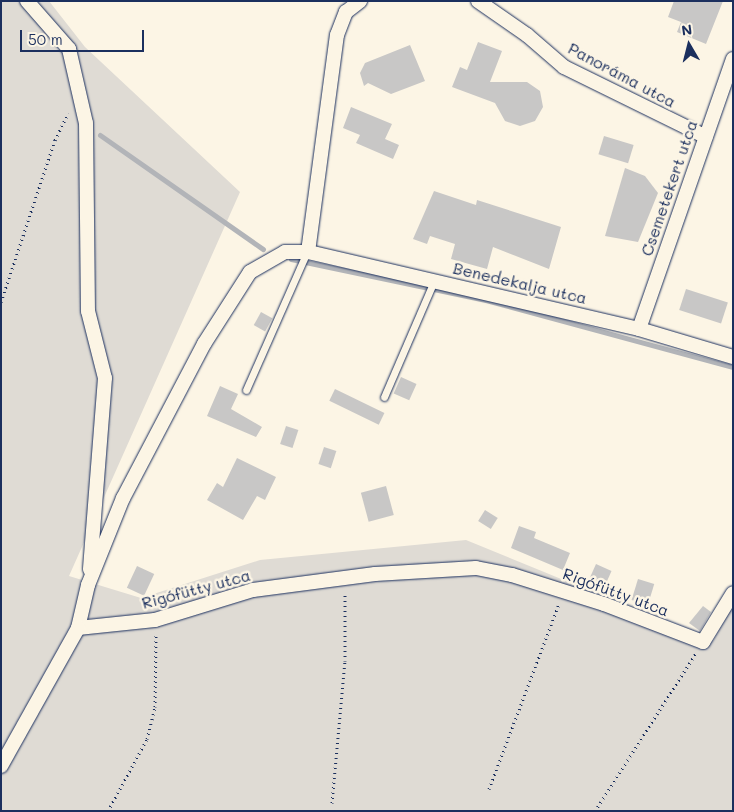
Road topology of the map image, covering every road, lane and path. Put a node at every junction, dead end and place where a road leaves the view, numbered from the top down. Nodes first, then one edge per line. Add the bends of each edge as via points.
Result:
1 (27, 1) edge
2 (360, 1) edge
3 (478, 1) edge
4 (733, 59) edge
5 (69, 107) dead end
6 (706, 137) junction
7 (302, 251) junction
8 (434, 282) junction
9 (1, 302) edge
10 (639, 329) junction
11 (733, 357) edge
12 (246, 390) dead end
13 (384, 397) dead end
14 (345, 577) junction
15 (88, 585) junction
16 (564, 591) junction
17 (733, 593) edge
18 (155, 620) junction
19 (78, 628) junction
20 (703, 642) junction
21 (1, 766) edge
22 (489, 789) dead end
23 (332, 803) dead end
24 (108, 811) edge
25 (595, 811) edge

1 - 15 street via 69,49 86,124 88,311 104,378
2 - 7 street via 346,12 338,35
3 - 6 street, Panoráma utca via 527,34 564,67
4 - 6 street, Csemetekert utca
5 - 9 path
6 - 10 street, Csemetekert utca
7 - 8 street, Benedekalja utca
7 - 12 lane via 300,268
7 - 15 street via 284,252 250,272 228,303 123,498
8 - 10 street, Benedekalja utca
8 - 13 lane
10 - 11 street, Benedekalja utca
14 - 16 street, Rigófütty utca via 476,568
14 - 18 street, Rigófütty utca via 254,590
14 - 23 path via 345,661
15 - 19 street
16 - 20 street, Rigófütty utca
16 - 22 path
17 - 20 street
18 - 19 street, Rigófütty utca
18 - 24 path via 155,707 147,739
19 - 21 street
20 - 25 path

